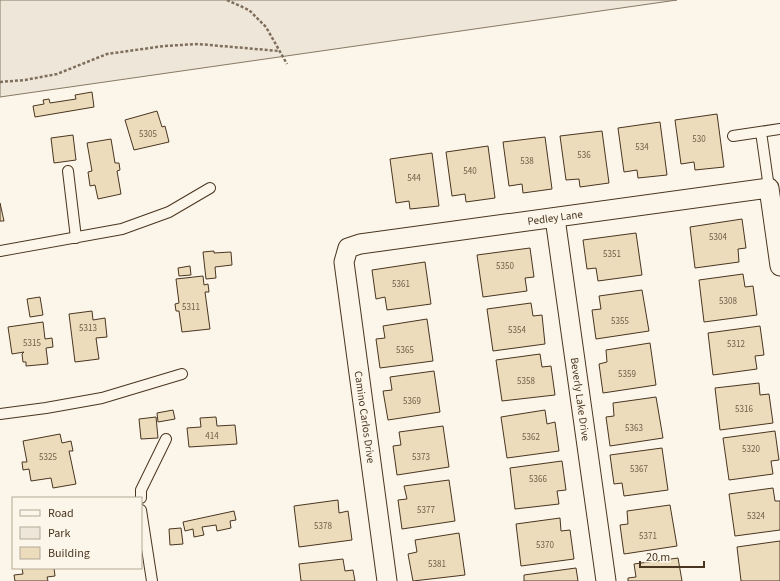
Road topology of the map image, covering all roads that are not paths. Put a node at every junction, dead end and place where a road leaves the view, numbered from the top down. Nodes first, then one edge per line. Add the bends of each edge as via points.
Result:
1 (780, 129) edge
2 (761, 132) junction
3 (733, 136) dead end
4 (68, 170) dead end
5 (210, 188) dead end
6 (769, 188) junction
7 (555, 218) junction
8 (76, 238) junction
9 (0, 251) edge
10 (345, 253) joint
11 (780, 266) edge
12 (182, 374) dead end
13 (0, 414) edge
14 (166, 439) dead end
15 (141, 497) edge
16 (142, 516) edge
17 (152, 581) edge
18 (387, 581) edge
19 (606, 581) edge

1 - 2 lane
2 - 3 lane
2 - 6 lane
4 - 8 lane
5 - 8 lane via 146,222
6 - 7 street, Pedley Lane
6 - 11 street
7 - 10 street, Pedley Lane via 360,244 348,248
7 - 19 street, Beverly Lake Drive
8 - 9 lane
10 - 18 street, Camino Carlos Drive via 344,262
12 - 13 lane via 102,398
14 - 15 lane via 141,490
16 - 17 lane

